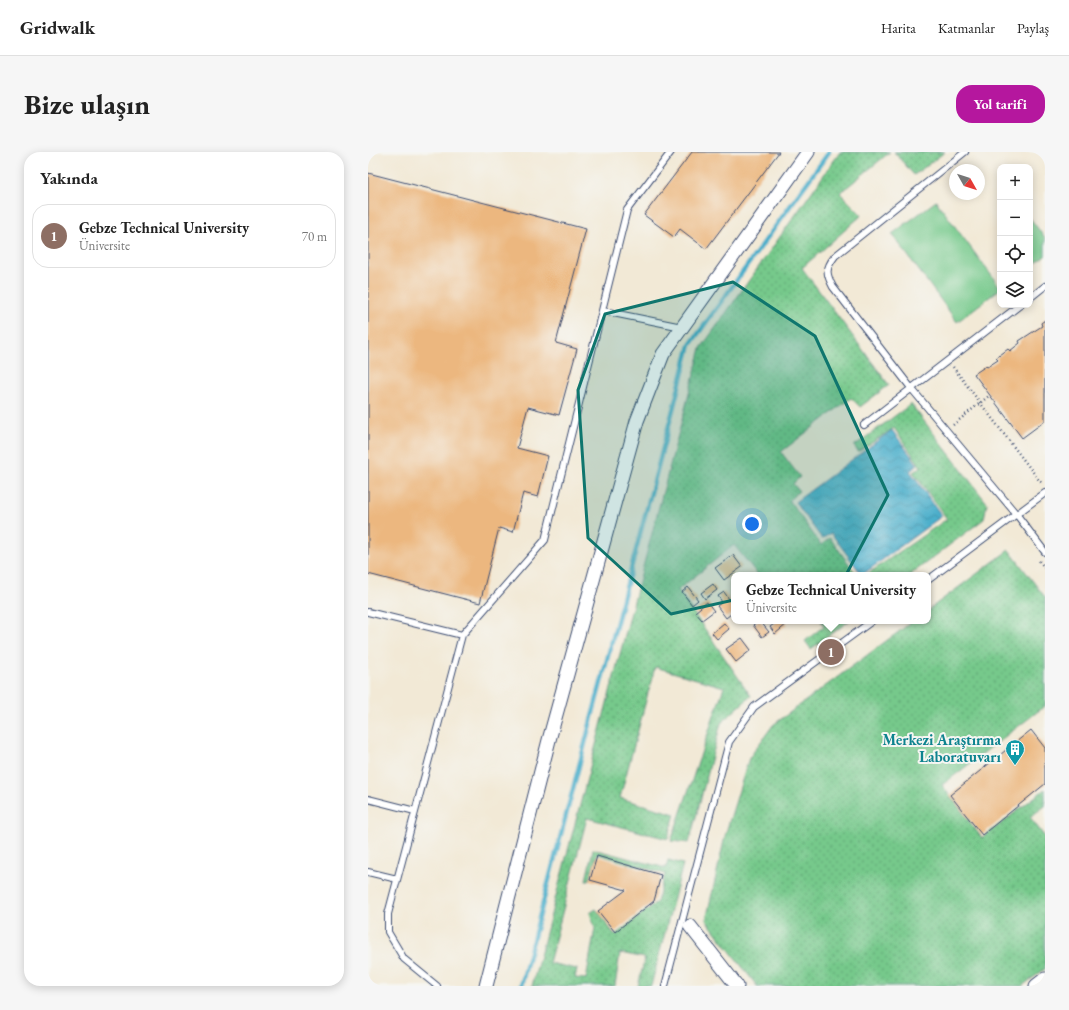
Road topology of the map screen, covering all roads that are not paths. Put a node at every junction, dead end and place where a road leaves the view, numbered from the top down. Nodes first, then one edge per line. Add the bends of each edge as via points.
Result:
1 (671, 152) edge
2 (808, 152) edge
3 (965, 152) edge
4 (1045, 286) edge
5 (1033, 296) edge
6 (1016, 308) edge
7 (603, 311) junction
8 (682, 327) junction
9 (911, 388) junction
10 (864, 425) dead end
11 (1045, 492) edge
12 (1017, 515) junction
13 (1045, 552) edge
14 (931, 578) edge
15 (368, 612) edge
16 (868, 624) edge
17 (462, 635) junction
18 (368, 800) edge
19 (415, 811) junction
20 (368, 872) edge
21 (397, 879) junction
22 (690, 926) dead end
23 (1045, 979) edge
24 (437, 986) edge
25 (486, 986) edge
26 (665, 986) edge
27 (737, 986) edge
28 (1036, 986) edge

1 - 7 lane via 627,210
2 - 8 street
3 - 9 lane via 835,256 828,265 827,276 833,287
4 - 5 lane
6 - 9 lane
7 - 8 lane
7 - 17 lane via 545,540
8 - 25 street via 663,354 637,421 549,740
9 - 10 lane
9 - 12 lane
11 - 12 lane
12 - 13 lane
12 - 14 lane
15 - 17 lane
16 - 26 lane via 754,707 729,742
17 - 19 lane
18 - 19 lane
19 - 21 lane
20 - 21 lane
21 - 24 lane via 388,914 388,932 404,959
22 - 27 street
23 - 28 street

